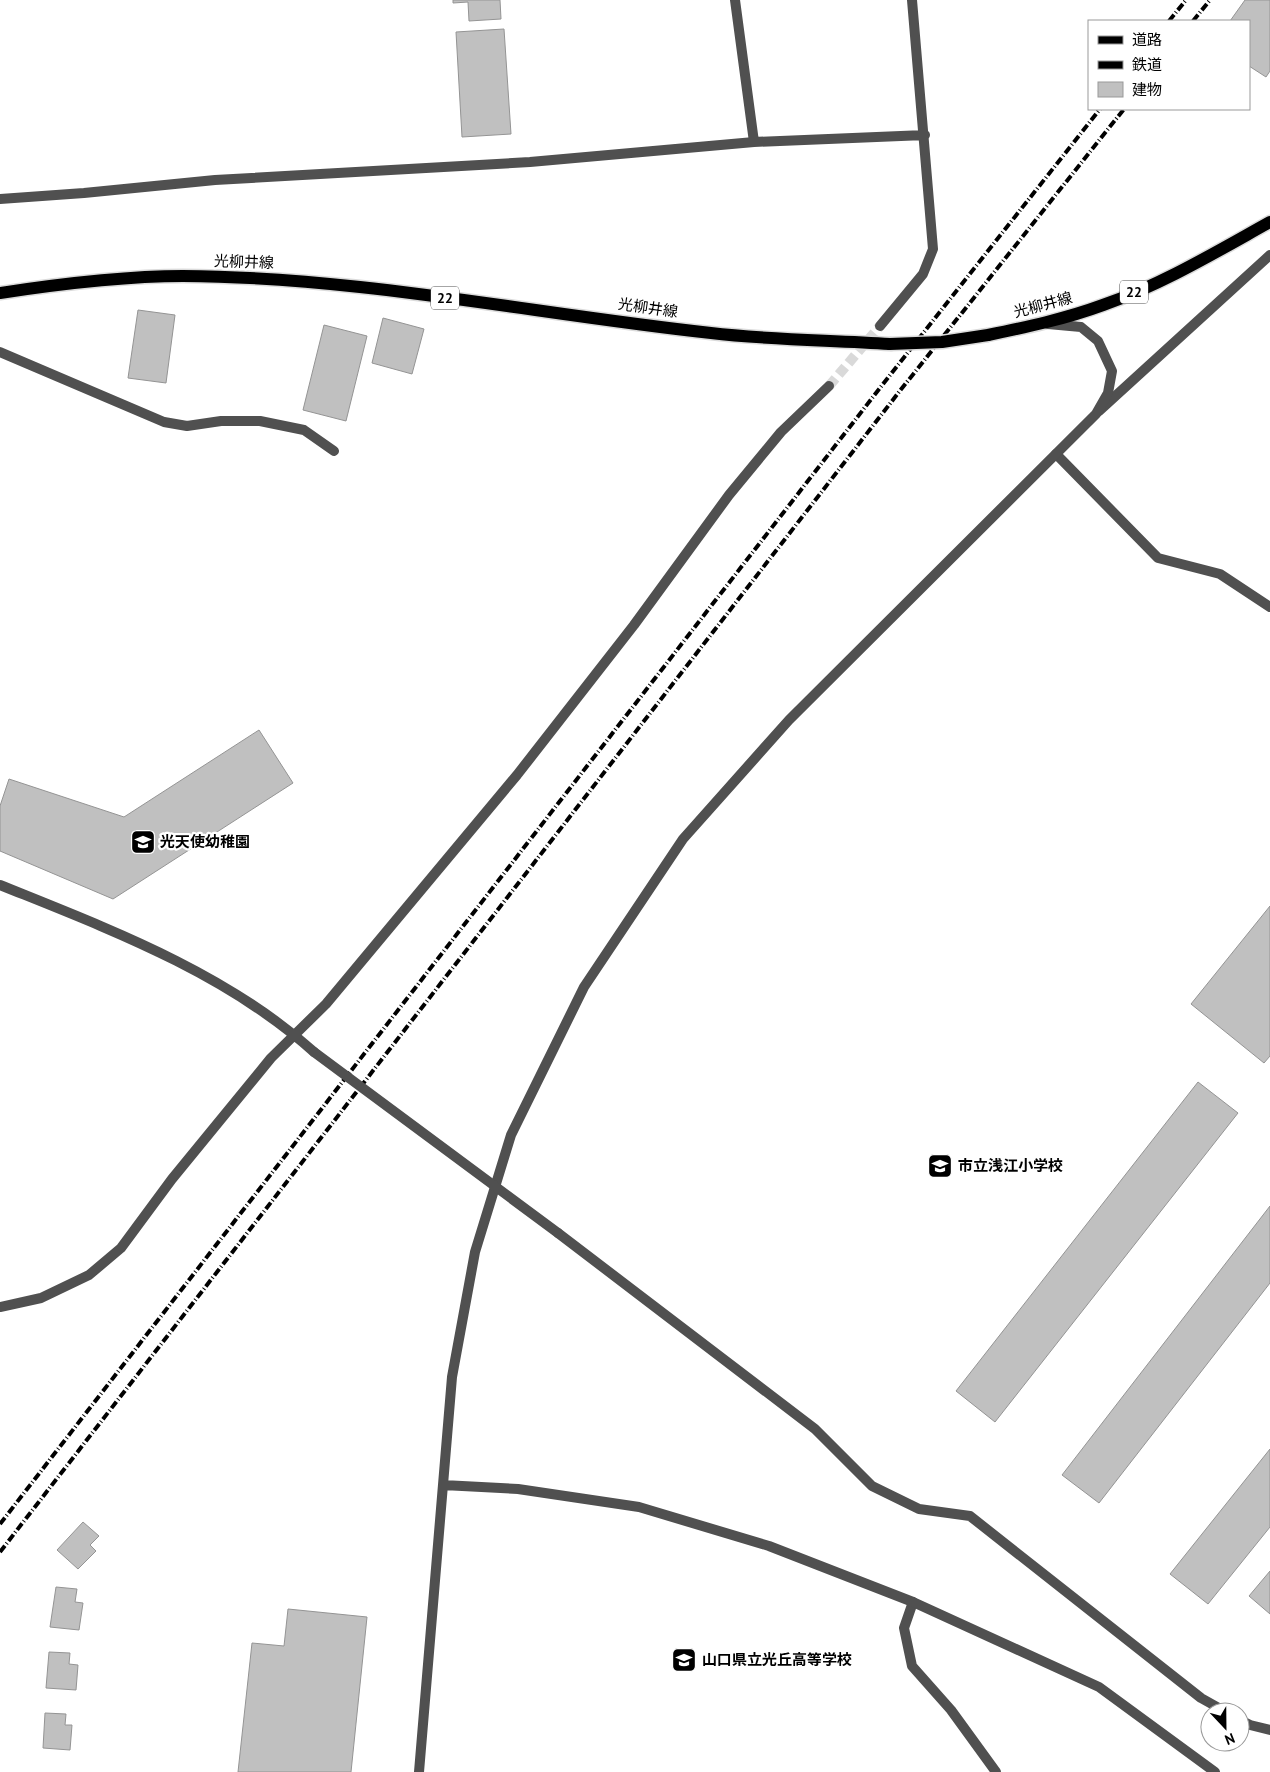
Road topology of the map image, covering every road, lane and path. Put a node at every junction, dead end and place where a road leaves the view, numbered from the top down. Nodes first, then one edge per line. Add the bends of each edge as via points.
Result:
1 (736, 0) edge
2 (912, 0) edge
3 (925, 135) junction
4 (754, 142) junction
5 (0, 199) edge
6 (1270, 222) edge
7 (1270, 255) edge
8 (0, 293) edge
9 (1045, 323) junction
10 (880, 326) tunnel mouth
11 (0, 352) edge
12 (829, 386) tunnel mouth
13 (1096, 414) junction
14 (334, 451) dead end
15 (1056, 454) junction
16 (1270, 606) edge
17 (0, 885) edge
18 (295, 1034) junction
19 (0, 1307) edge
20 (443, 1485) junction
21 (913, 1602) junction
22 (1208, 1702) edge
23 (1250, 1725) edge
24 (1270, 1730) edge
25 (419, 1772) edge
26 (996, 1772) edge
27 (1215, 1772) edge

1 - 4 street
2 - 3 street
3 - 4 street
3 - 10 street via 933,249 924,274
4 - 5 street via 530,162 216,180
6 - 9 main road, 光柳井線 / 22 via 1185,269 1104,305
7 - 13 street
8 - 9 main road, 光柳井線 / 22, bridge via 57,285 181,276 289,280 712,333 890,344 942,342
9 - 13 street via 1081,327 1098,340 1112,371 1108,393
11 - 14 street via 164,422 187,426 221,421 260,421 304,430
12 - 18 street via 781,432 729,495 634,625 517,775 326,1004
13 - 15 street
15 - 16 street via 1158,558 1220,574
15 - 20 street via 789,720 683,839 584,987 511,1136 475,1252 452,1377
17 - 18 street via 149,946 238,996
18 - 19 street via 271,1058 172,1179 122,1248 90,1276 41,1298
18 - 22 street, bridge via 314,1052 814,1429 872,1486 919,1509 970,1516
20 - 21 street via 518,1489 639,1506 769,1546
20 - 25 street
21 - 26 street via 904,1628 912,1666 951,1710
21 - 27 street via 1099,1687
23 - 24 street

